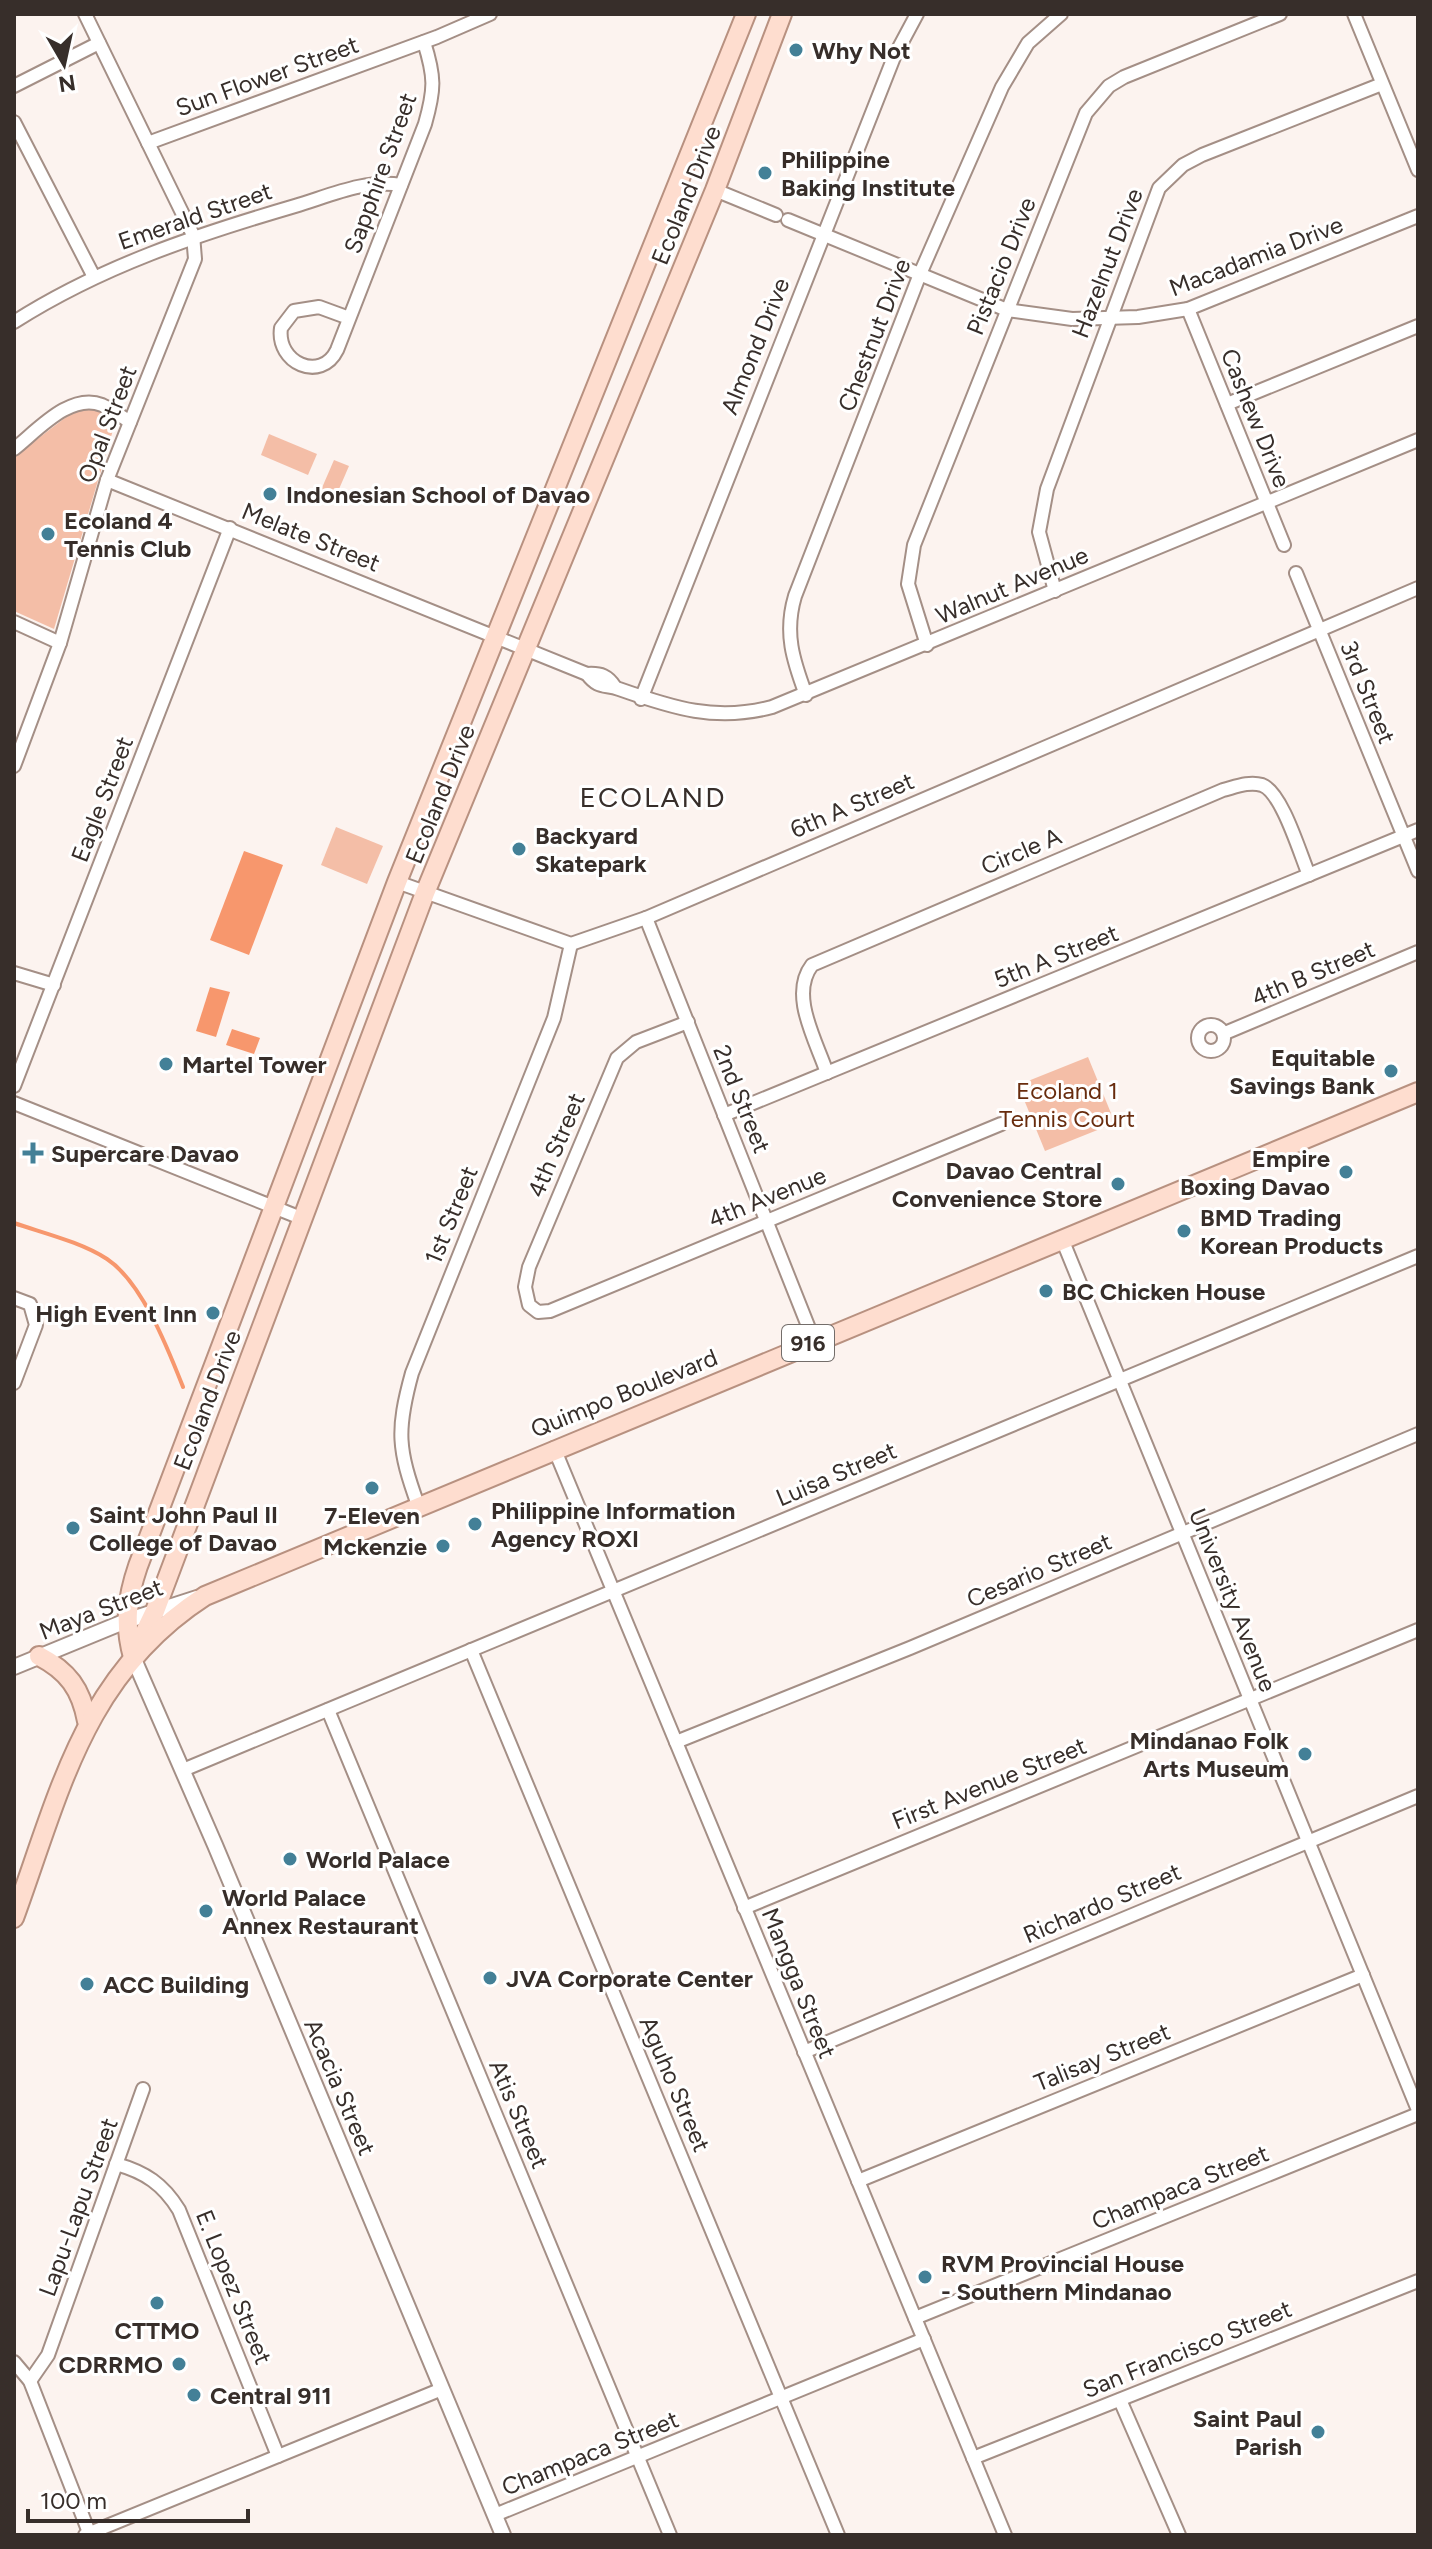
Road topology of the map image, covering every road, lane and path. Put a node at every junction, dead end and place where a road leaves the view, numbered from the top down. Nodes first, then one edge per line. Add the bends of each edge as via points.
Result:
1 (85, 14) edge
2 (490, 14) edge
3 (746, 14) edge
4 (782, 14) edge
5 (917, 14) edge
6 (1061, 14) edge
7 (1280, 14) edge
8 (1354, 14) edge
9 (424, 42) junction
10 (99, 43) junction
11 (1382, 84) junction
12 (14, 86) edge
13 (14, 122) edge
14 (148, 143) junction
15 (1418, 170) edge
16 (401, 185) junction
17 (715, 190) junction
18 (1418, 216) edge
19 (193, 235) junction
20 (825, 235) junction
21 (920, 274) junction
22 (94, 277) junction
23 (1188, 309) junction
24 (1007, 310) junction
25 (349, 318) junction
26 (1108, 318) junction
27 (14, 322) edge
28 (1418, 326) edge
29 (1227, 404) junction
30 (130, 422) junction
31 (1418, 440) edge
32 (14, 449) edge
33 (107, 480) junction
34 (1267, 503) junction
35 (230, 528) junction
36 (1284, 545) dead end
37 (1296, 573) dead end
38 (1418, 588) edge
39 (1055, 591) junction
40 (14, 622) edge
41 (1319, 629) junction
42 (497, 635) junction
43 (60, 643) junction
44 (927, 645) junction
45 (526, 648) junction
46 (806, 695) junction
47 (641, 699) junction
48 (14, 766) edge
49 (1418, 830) edge
50 (1404, 836) junction
51 (1418, 871) edge
52 (1309, 875) junction
53 (397, 882) junction
54 (425, 893) junction
55 (646, 918) junction
56 (571, 944) junction
57 (1418, 952) edge
58 (14, 973) edge
59 (54, 985) junction
60 (688, 1022) junction
61 (1225, 1033) dead end
62 (827, 1073) junction
63 (14, 1086) edge
64 (1418, 1092) edge
65 (14, 1103) edge
66 (724, 1115) junction
67 (1001, 1124) dead end
68 (273, 1207) junction
69 (301, 1218) junction
70 (767, 1221) junction
71 (1062, 1239) junction
72 (1418, 1256) edge
73 (14, 1298) edge
74 (550, 1311) joint
75 (814, 1341) junction
76 (1119, 1380) junction
77 (14, 1383) edge
78 (1418, 1434) edge
79 (554, 1448) junction
80 (418, 1505) junction
81 (1182, 1534) junction
82 (613, 1590) junction
83 (205, 1596) junction
84 (155, 1611) junction
85 (126, 1621) junction
86 (1418, 1630) edge
87 (471, 1650) junction
88 (39, 1656) junction
89 (133, 1657) junction
90 (14, 1667) edge
91 (1250, 1700) junction
92 (328, 1710) junction
93 (87, 1721) junction
94 (676, 1742) junction
95 (183, 1770) junction
96 (1418, 1796) edge
97 (1308, 1840) junction
98 (744, 1908) junction
99 (14, 1918) edge
100 (1363, 1975) junction
101 (804, 2052) junction
102 (143, 2089) dead end
103 (1418, 2112) edge
104 (116, 2164) junction
105 (858, 2181) junction
106 (1418, 2281) edge
107 (915, 2318) junction
108 (924, 2339) junction
109 (14, 2362) edge
110 (30, 2381) junction
111 (442, 2389) junction
112 (781, 2398) junction
113 (1120, 2400) junction
114 (278, 2456) junction
115 (638, 2457) junction
116 (973, 2458) junction
117 (495, 2515) junction
118 (88, 2534) edge
119 (503, 2535) edge
120 (670, 2535) edge
121 (838, 2535) edge
122 (1005, 2535) edge
123 (1179, 2535) edge

1 - 10 street
2 - 9 street, Sun Flower Street
3 - 42 main road, Ecoland Drive
4 - 17 main road, Ecoland Drive
5 - 20 street, Almond Drive via 894,57
6 - 21 street, Chestnut Drive via 1014,63
7 - 24 street, Pistacio Drive via 1124,77 1095,100
8 - 11 street
9 - 14 street, Sun Flower Street
9 - 16 street, Sapphire Street via 433,96
10 - 12 street
10 - 14 street
11 - 15 street
11 - 26 street, Hazelnut Drive via 1202,155 1169,176 1151,204
13 - 22 street
14 - 19 street
16 - 19 street, Emerald Street via 364,186
16 - 25 street, Sapphire Street
17 - 20 street, Macadamia Drive
17 - 45 main road, Ecoland Drive
18 - 23 street, Macadamia Drive
19 - 22 street, Emerald Street
19 - 30 street, Opal Street via 192,271
20 - 21 street, Macadamia Drive
20 - 47 street, Almond Drive
21 - 24 street, Macadamia Drive
21 - 46 street, Chestnut Drive via 790,614 790,647
22 - 27 street, Emerald Street
23 - 26 street, Macadamia Drive
23 - 29 street, Cashew Drive
24 - 26 street, Macadamia Drive via 1048,319
24 - 44 street, Pistacio Drive via 909,565 911,600
25 - 25 street, Sapphire Street via 334,357 321,365 299,365 283,350 281,328 294,311 319,307
26 - 39 street, Hazelnut Drive via 1041,512 1041,548
28 - 29 street
29 - 34 street, Cashew Drive
30 - 32 street via 100,404 83,403 64,410
30 - 33 street, Opal Street
31 - 34 street, Walnut Avenue
33 - 35 street, Melate Street
33 - 43 street, Opal Street
34 - 36 street, Cashew Drive
34 - 39 street, Walnut Avenue
35 - 42 street, Melate Street
35 - 59 street, Eagle Street
37 - 41 street, 3rd Street
38 - 41 street, 6th A Street
39 - 44 street, Walnut Avenue
40 - 43 street
41 - 50 street, 3rd Street
41 - 55 street, 6th A Street
42 - 45 street, Melate Street
42 - 53 main road, Ecoland Drive
43 - 48 street, Opal Street
44 - 46 street, Walnut Avenue
45 - 47 street, Walnut Avenue via 610,678 615,687
45 - 54 main road, Ecoland Drive
46 - 47 street, Walnut Avenue via 727,715 699,714
49 - 50 street, 5th A Street
50 - 51 street, 3rd Street
50 - 52 street, 5th A Street
52 - 62 street, 5th A Street
52 - 62 street, Circle A via 1275,794 1262,785 1246,784 1209,795 812,965 801,993
53 - 54 street
53 - 68 main road, Ecoland Drive
54 - 56 street
54 - 69 main road, Ecoland Drive
55 - 56 street, 6th A Street
55 - 60 street, 2nd Street
56 - 80 street, 1st Street via 554,1018 403,1405 401,1451
57 - 61 street, 4th B Street
58 - 59 street
59 - 63 street, Eagle Street
60 - 66 street, 2nd Street
60 - 74 street, 4th Street via 636,1042 617,1058 529,1267 529,1305 538,1312
62 - 66 street, 5th A Street
64 - 71 main road, Quimpo Boulevard / 916
65 - 68 street
66 - 70 street, 2nd Street
67 - 70 street, 4th Avenue
68 - 69 street
68 - 85 main road, Ecoland Drive via 138,1566
69 - 84 main road, Ecoland Drive
70 - 74 street, 4th Avenue
70 - 75 street, 2nd Street
71 - 75 main road, Quimpo Boulevard / 916
71 - 76 street, University Avenue
72 - 76 street, Luisa Street
73 - 77 street via 30,1304 36,1325
75 - 79 main road, Quimpo Boulevard / 916
76 - 81 street, University Avenue
76 - 82 street, Luisa Street
78 - 81 street, Cesario Street
79 - 80 main road, Quimpo Boulevard / 916
79 - 82 street, Mangga Street
80 - 83 main road, Quimpo Boulevard / 916
81 - 91 street, University Avenue
81 - 94 street, Cesario Street
82 - 87 street, Luisa Street
82 - 94 street, Mangga Street
83 - 84 street, Maya Street
83 - 89 main road, Quimpo Boulevard / 916
84 - 85 street, Maya Street
84 - 89 main road, Ecoland Drive
85 - 88 street, Maya Street
85 - 89 main road, Ecoland Drive
86 - 91 street, First Avenue Street
87 - 92 street, Luisa Street
87 - 112 street, Aguho Street
88 - 90 street, Maya Street
88 - 93 main road via 70,1679
89 - 93 main road, Quimpo Boulevard / 916
89 - 95 street, Acacia Street
91 - 97 street, University Avenue
91 - 98 street, First Avenue Street
92 - 95 street, Luisa Street
92 - 115 street, Atis Street
93 - 99 main road, Quimpo Boulevard / 916
94 - 98 street, Mangga Street
95 - 111 street, Acacia Street
96 - 97 street, Richardo Street
97 - 100 street, University Avenue
97 - 101 street, Richardo Street
98 - 101 street, Mangga Street
100 - 103 street, University Avenue
100 - 105 street, Talisay Street
101 - 105 street, Mangga Street
102 - 104 street, Lapu-Lapu Street
103 - 107 street, Champaca Street
104 - 110 street, Lapu-Lapu Street via 48,2355
104 - 114 street, E. Lopez Street via 150,2177 179,2210
105 - 107 street, Mangga Street
106 - 113 street, San Francisco Street
107 - 108 street, Mangga Street
108 - 112 street, Champaca Street
108 - 116 street, Mangga Street
109 - 110 street
110 - 118 street
111 - 114 street
111 - 117 street, Acacia Street
112 - 115 street, Champaca Street
112 - 121 street, Aguho Street
113 - 116 street, San Francisco Street
113 - 123 street
114 - 118 street
115 - 117 street, Champaca Street
115 - 120 street, Atis Street
116 - 122 street, Mangga Street
117 - 119 street, Acacia Street

